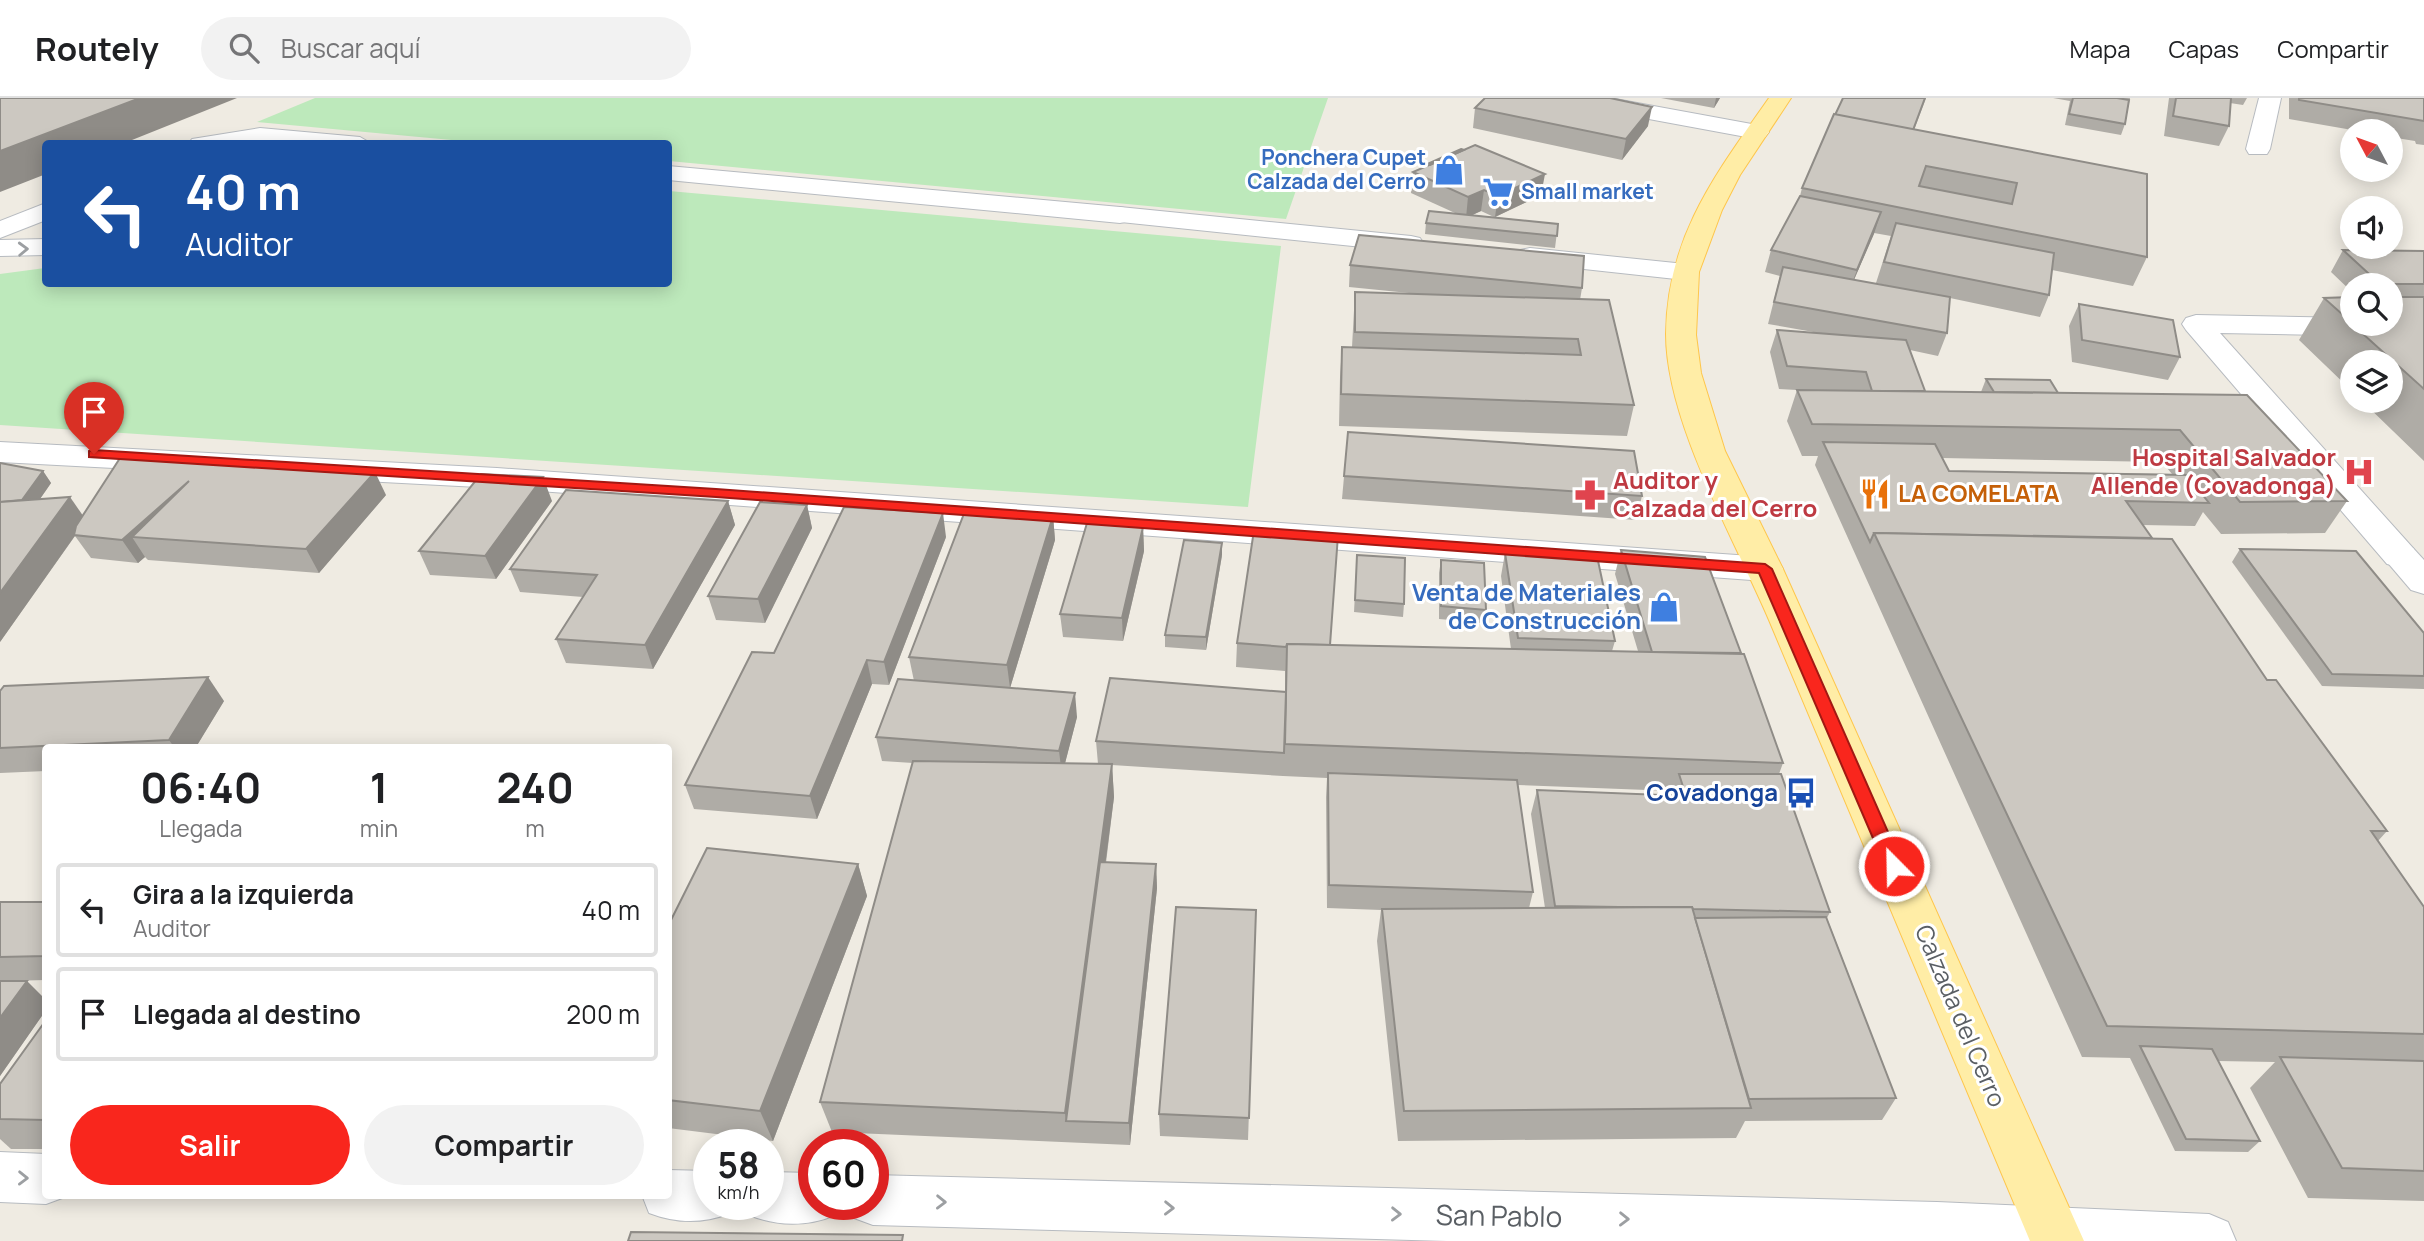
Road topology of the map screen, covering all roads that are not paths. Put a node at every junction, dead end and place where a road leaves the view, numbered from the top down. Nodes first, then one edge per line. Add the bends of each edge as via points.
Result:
1 (1573, 98) edge
2 (1780, 98) edge
3 (2270, 98) edge
4 (1757, 132) junction
5 (212, 140) edge
6 (318, 140) edge
7 (2258, 149) dead end
8 (672, 173) edge
9 (42, 213) edge
10 (0, 230) edge
11 (42, 247) edge
12 (1437, 247) edge
13 (0, 248) edge
14 (1506, 254) edge
15 (1685, 272) junction
16 (2424, 328) edge
17 (0, 452) edge
18 (1765, 569) junction
19 (2424, 582) edge
20 (0, 1177) edge
21 (42, 1179) edge
22 (672, 1195) edge
23 (693, 1196) edge
24 (889, 1201) edge
25 (2055, 1237) edge
26 (2209, 1241) edge

1 - 4 street
2 - 4 main road, Calzada del Cerro
3 - 7 street
4 - 15 main road, Calzada del Cerro via 1709,210
5 - 6 street via 255,134
8 - 12 street
9 - 10 street
13 -> 11 street
14 - 15 street
15 - 18 main road, Calzada del Cerro via 1681,335 1686,373 1709,451
16 - 19 street via 2196,324
17 - 18 street via 497,478
18 - 25 main road, Calzada del Cerro
20 -> 21 street
22 - 23 street
24 -> 25 street, San Pablo
25 - 26 street, San Pablo

